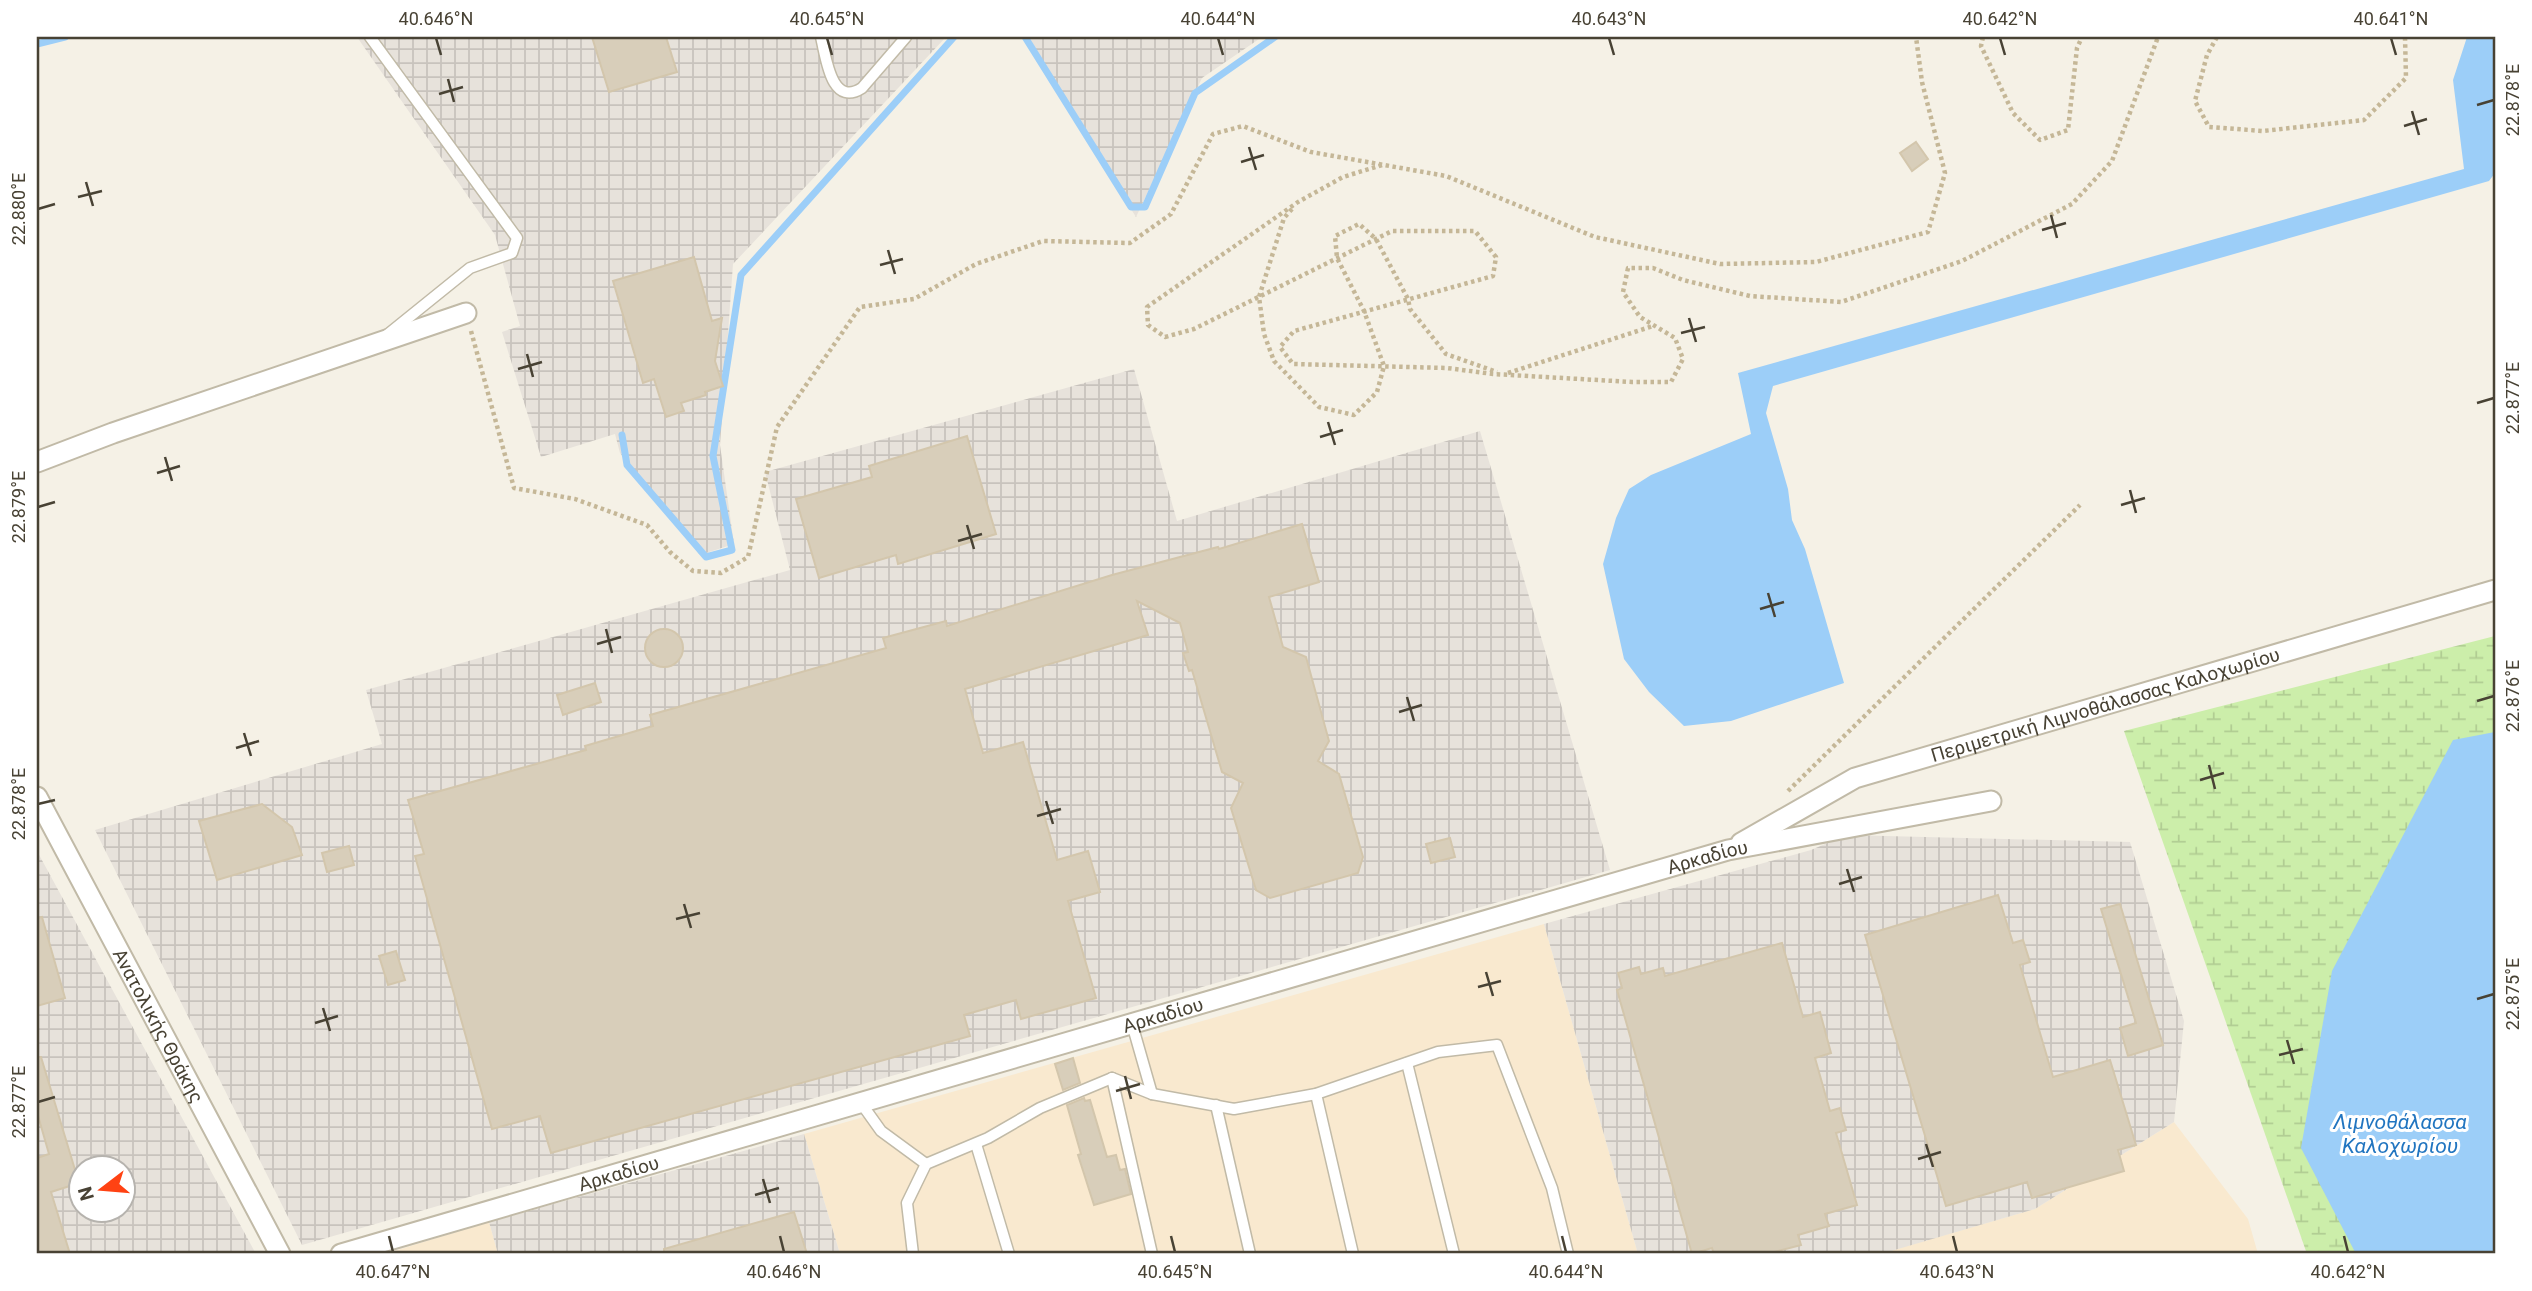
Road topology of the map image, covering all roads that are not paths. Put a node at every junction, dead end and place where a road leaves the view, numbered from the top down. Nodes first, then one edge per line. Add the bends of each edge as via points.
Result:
1 (370, 37) edge
2 (821, 37) edge
3 (906, 37) edge
4 (466, 313) road end
5 (375, 344) junction
6 (37, 462) edge
7 (2495, 590) edge
8 (37, 797) edge
9 (1991, 801) dead end
10 (1728, 850) junction
11 (1132, 1024) junction
12 (1407, 1063) junction
13 (1112, 1078) junction
14 (1152, 1094) junction
15 (1316, 1094) junction
16 (861, 1103) junction
17 (1216, 1105) junction
18 (976, 1144) junction
19 (926, 1164) junction
20 (280, 1254) edge
21 (341, 1254) edge
22 (913, 1254) edge
23 (1009, 1254) edge
24 (1152, 1254) edge
25 (1250, 1254) edge
26 (1353, 1254) edge
27 (1454, 1254) edge
28 (1568, 1254) edge

1 - 5 lane via 517,238 512,253 470,268
2 - 3 lane via 833,81 845,93 862,88
4 - 5 street
5 - 6 street
7 - 10 street, Περιμετρική Λιμνοθάλασσας Καλοχωρίου via 1855,778
8 - 20 street, Ανατολικής Θράκης
9 - 10 street, Αρκαδίου
10 - 11 street, Αρκαδίου
11 - 14 lane
11 - 16 street, Αρκαδίου
12 - 15 lane
12 - 27 lane
12 - 28 lane via 1438,1052 1497,1045 1552,1188
13 - 14 lane
13 - 18 lane via 1040,1108
13 - 24 lane
14 - 17 lane
15 - 17 lane via 1234,1109
15 - 26 lane
16 - 19 lane via 881,1131
16 - 21 street, Αρκαδίου
17 - 25 lane
18 - 19 lane
18 - 23 lane
19 - 22 lane via 907,1203

